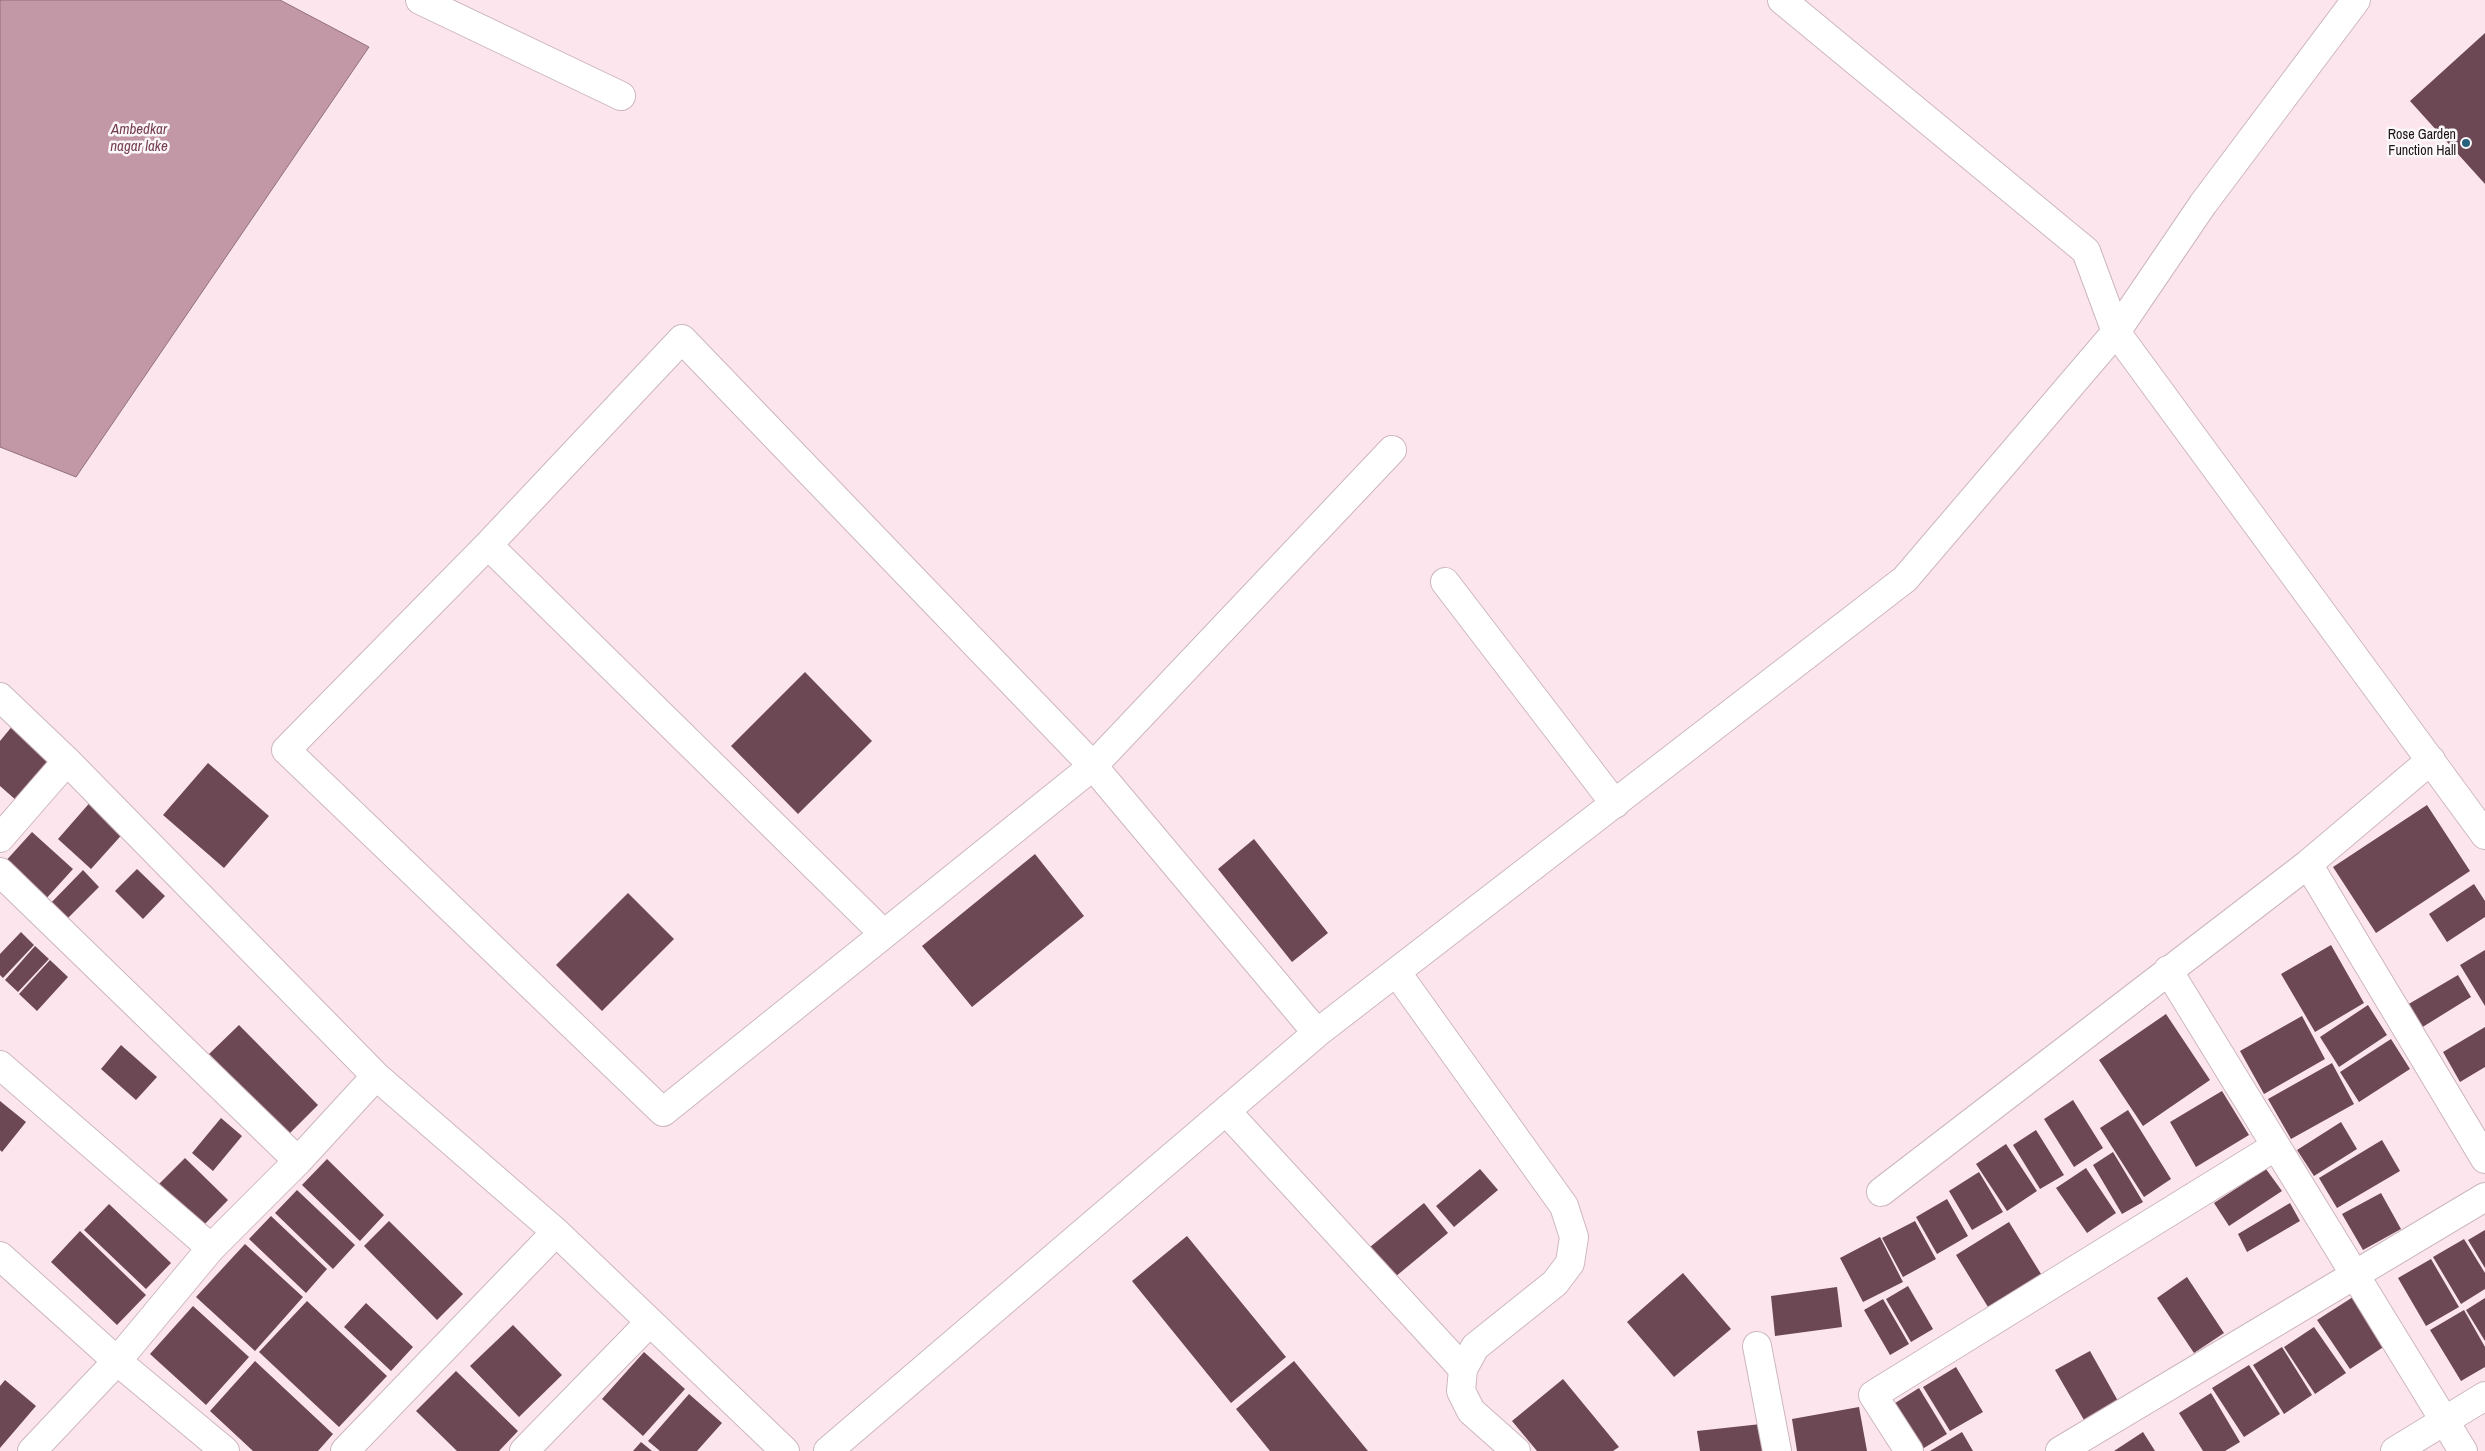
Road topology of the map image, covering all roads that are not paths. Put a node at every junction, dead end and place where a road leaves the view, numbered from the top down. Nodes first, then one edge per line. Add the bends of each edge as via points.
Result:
1 (420, 0) edge
2 (1782, 0) edge
3 (2356, 0) edge
4 (621, 96) dead end
5 (2116, 332) junction
6 (1392, 450) dead end
7 (488, 545) junction
8 (1445, 582) dead end
9 (0, 697) edge
10 (67, 760) junction
11 (2431, 760) junction
12 (1093, 766) junction
13 (1615, 804) junction
14 (2485, 835) edge
15 (0, 838) edge
16 (2308, 864) junction
17 (0, 872) edge
18 (884, 934) junction
19 (2168, 970) junction
20 (1397, 973) junction
21 (1317, 1033) junction
22 (0, 1064) edge
23 (376, 1076) junction
24 (1226, 1110) junction
25 (2276, 1146) junction
26 (2485, 1159) edge
27 (298, 1161) junction
28 (1881, 1192) dead end
29 (2485, 1197) edge
30 (556, 1232) junction
31 (212, 1248) junction
32 (0, 1256) edge
33 (2355, 1274) junction
34 (649, 1323) junction
35 (1757, 1346) dead end
36 (117, 1361) junction
37 (1463, 1369) junction
38 (2485, 1396) edge
39 (2444, 1421) junction
40 (32, 1451) edge
41 (225, 1451) edge
42 (344, 1451) edge
43 (524, 1451) edge
44 (784, 1451) edge
45 (828, 1451) edge
46 (1516, 1451) edge
47 (1778, 1451) edge
48 (1909, 1451) edge
49 (2060, 1451) edge
50 (2395, 1451) edge
51 (2463, 1451) edge

1 - 4 street
2 - 5 street via 2086,251
3 - 5 street via 2203,204
5 - 11 street
5 - 13 street via 1905,579
6 - 12 street
7 - 12 street via 682,338
7 - 18 street
7 - 18 street via 286,750 663,1112
8 - 13 street
9 - 10 street
10 - 15 street
10 - 23 street
11 - 14 street
11 - 16 street
12 - 18 street
12 - 21 street
13 - 20 street
16 - 19 street
16 - 26 street
17 - 27 street
19 - 25 street
19 - 28 street
20 - 21 street
20 - 37 street via 1564,1206 1574,1237 1570,1263 1556,1283 1474,1347
21 - 24 street
22 - 31 street
23 - 27 street
23 - 30 street
24 - 37 street
24 - 45 street
25 - 33 street
25 - 48 street via 1873,1395
27 - 31 street
29 - 33 street
30 - 34 street
30 - 42 street
31 - 36 street
32 - 36 street
33 - 39 street
33 - 49 street
34 - 43 street
34 - 44 street
35 - 47 street
36 - 40 street
36 - 41 street
37 - 46 street via 1461,1392 1471,1412
38 - 39 street
39 - 50 street
39 - 51 street

